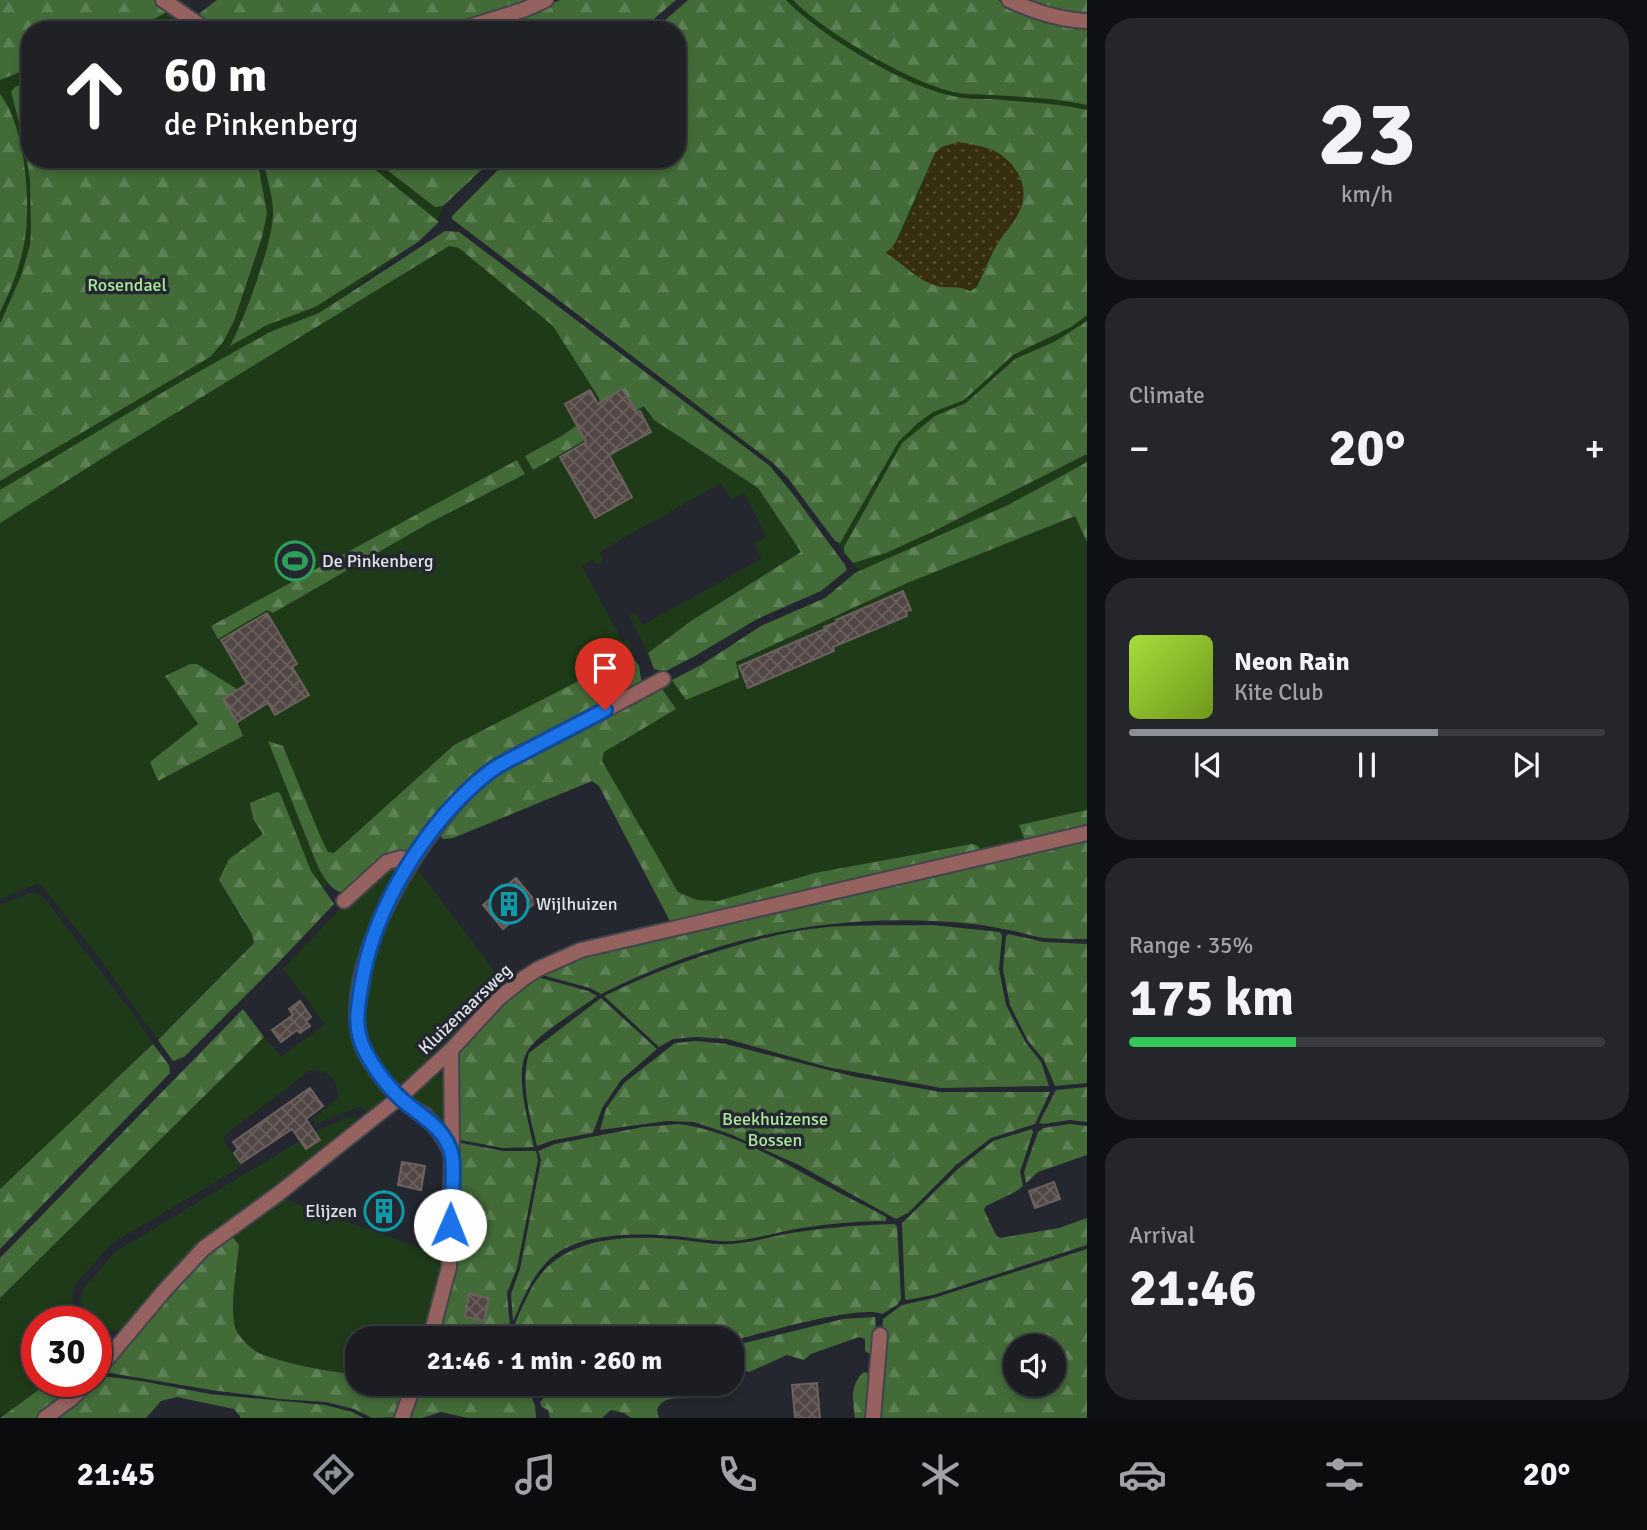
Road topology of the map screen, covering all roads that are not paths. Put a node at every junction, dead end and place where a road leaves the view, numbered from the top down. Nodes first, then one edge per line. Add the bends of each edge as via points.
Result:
1 (163, 0) edge
2 (546, 0) edge
3 (1009, 0) edge
4 (194, 21) edge
5 (491, 21) edge
6 (1087, 21) edge
7 (663, 679) dead end
8 (1087, 834) edge
9 (411, 863) junction
10 (344, 901) dead end
11 (451, 1050) junction
12 (400, 1097) junction
13 (452, 1154) junction
14 (433, 1326) edge
15 (880, 1335) dead end
16 (112, 1353) edge
17 (410, 1396) edge
18 (73, 1397) edge
19 (44, 1418) edge
20 (402, 1418) edge
21 (873, 1418) edge

1 - 4 street
2 - 5 street
3 - 6 street via 1040,14
7 - 9 street via 491,771 463,794
8 - 11 street, Kluizenaarsweg via 581,950 524,978
9 - 10 street via 401,858 387,862
9 - 12 street via 373,935 357,1014 363,1048
11 - 12 street, Kluizenaarsweg
11 - 13 street
12 - 13 street via 433,1124
12 - 16 street, Kluizenaarsweg via 204,1248
13 - 14 street via 449,1267
15 - 21 street
17 - 20 street
18 - 19 street

